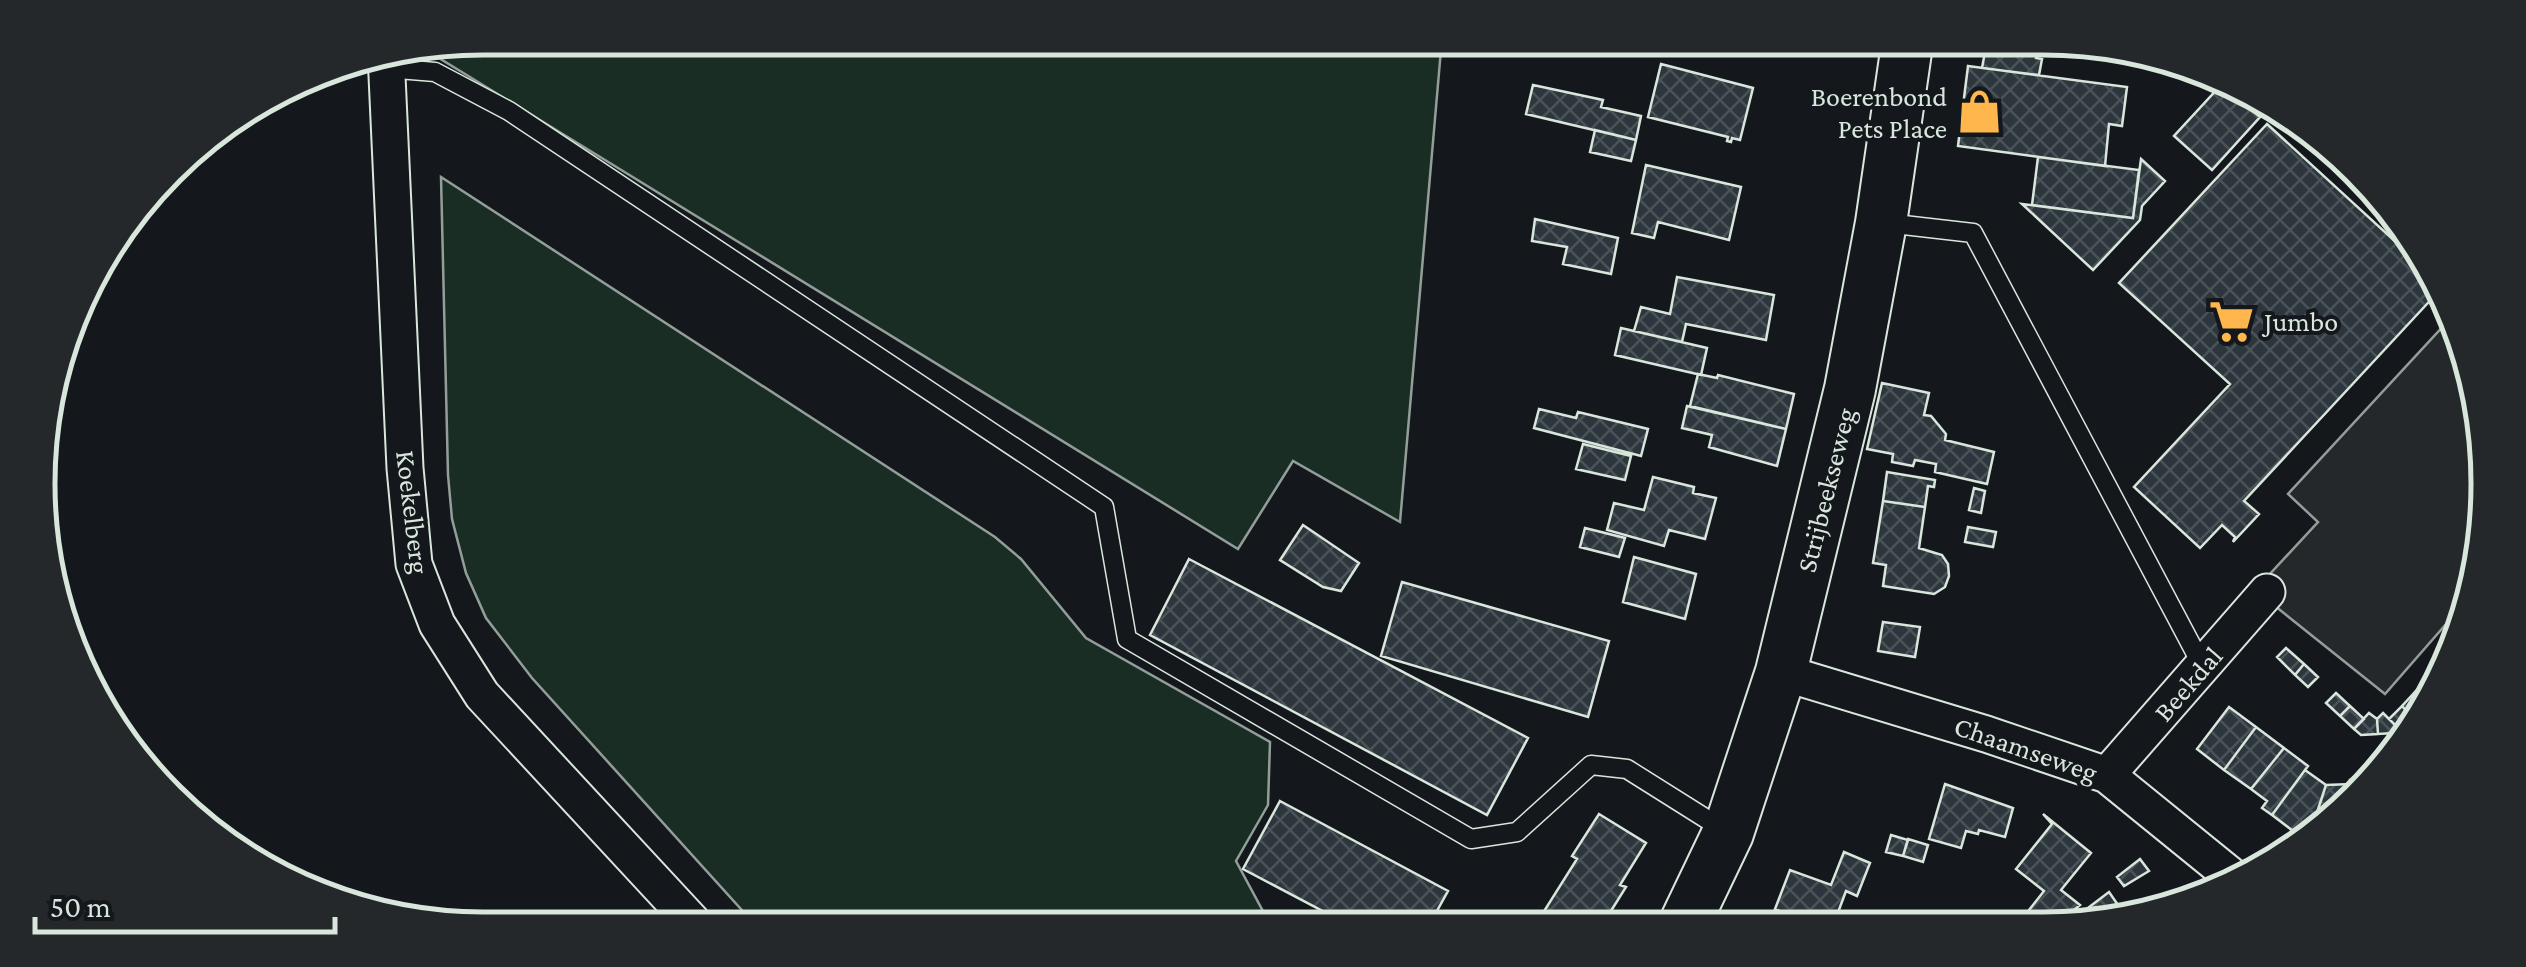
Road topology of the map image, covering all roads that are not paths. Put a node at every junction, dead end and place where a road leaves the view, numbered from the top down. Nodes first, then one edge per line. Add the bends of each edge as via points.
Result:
1 (1906, 55) edge
2 (398, 64) edge
3 (386, 67) edge
4 (1881, 223) junction
5 (2268, 592) dead end
6 (2203, 667) junction
7 (1781, 672) junction
8 (2107, 776) junction
9 (1728, 833) junction
10 (2225, 871) edge
11 (683, 912) edge
12 (1690, 912) edge

1 - 4 main road, Strijbeekseweg
2 - 9 lane via 435,72 509,111 1104,508 1127,639 1471,839 1517,832 1591,765 1628,769
3 - 11 street, Koekelberg via 414,564 437,624 482,695
4 - 6 lane via 1973,233
4 - 7 main road, Strijbeekseweg via 1850,389
5 - 6 street, Beekdal
6 - 8 street, Beekdal
7 - 8 street, Chaamseweg
7 - 9 main road, Strijbeekseweg
8 - 10 street, Chaamseweg
9 - 12 main road, Strijbeekseweg

